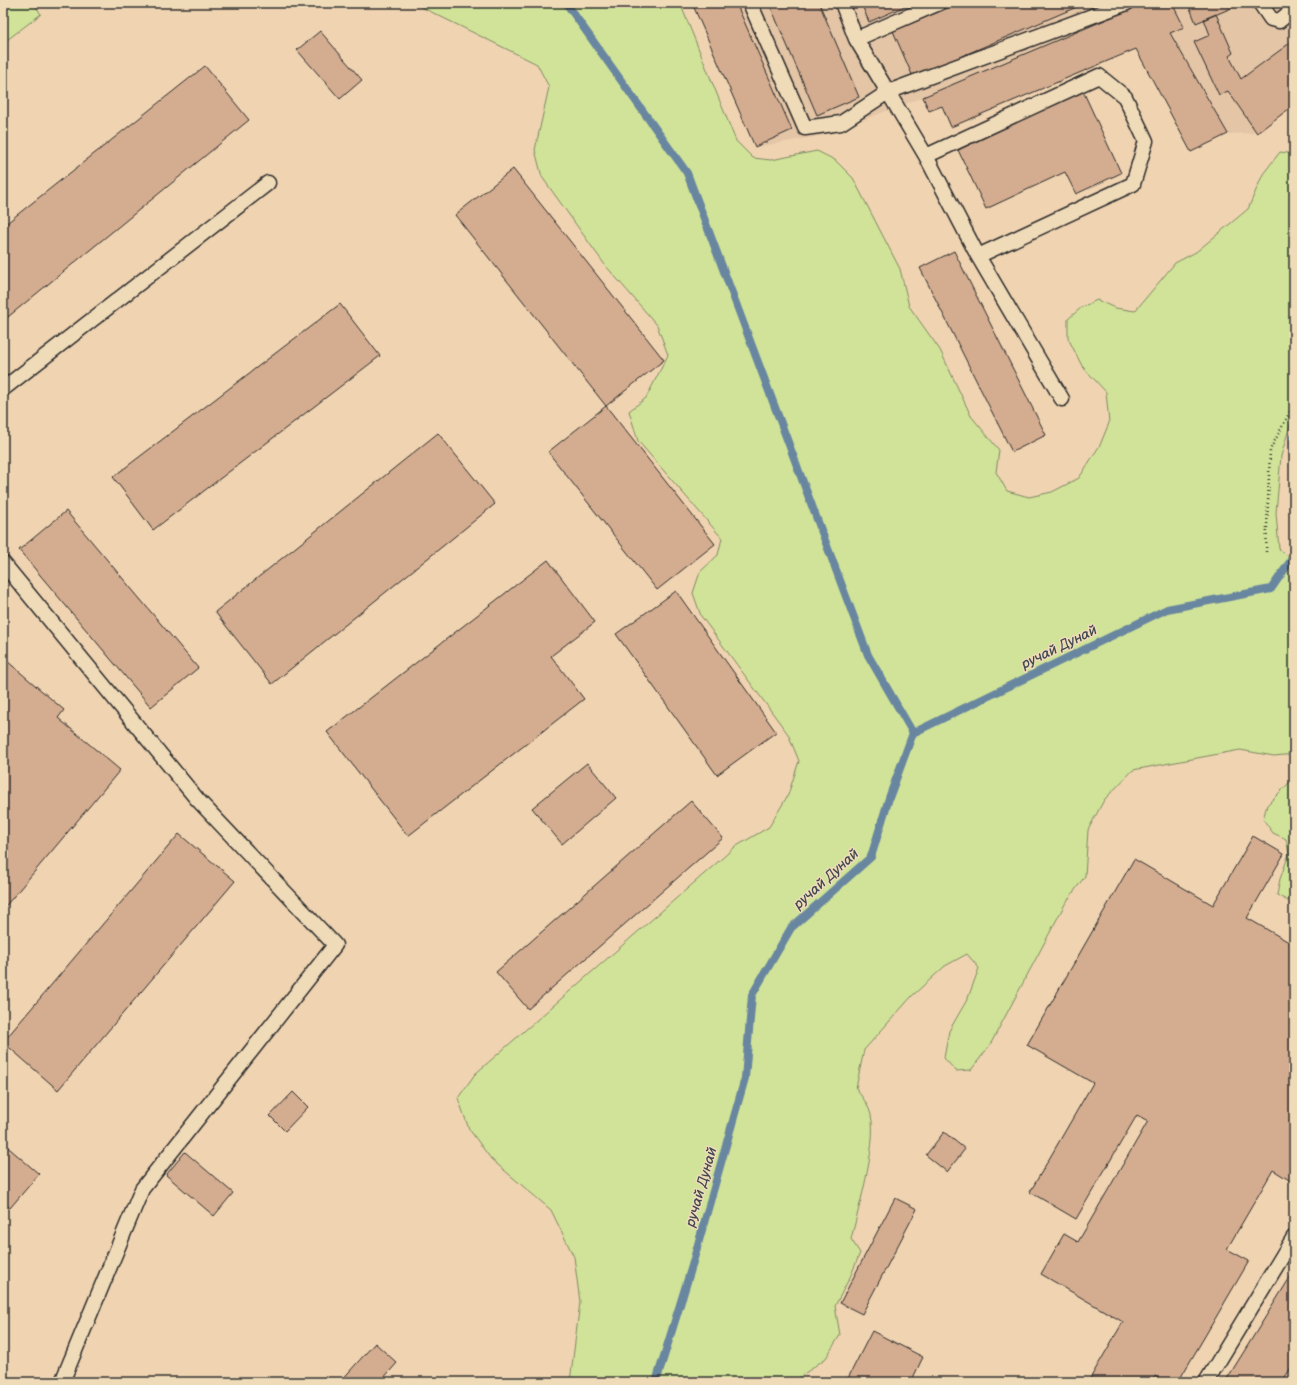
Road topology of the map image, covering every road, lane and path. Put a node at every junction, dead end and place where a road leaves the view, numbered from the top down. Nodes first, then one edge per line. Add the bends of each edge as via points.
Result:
1 (750, 3) edge
2 (842, 3) edge
3 (939, 3) edge
4 (1127, 3) edge
5 (1260, 3) edge
6 (1294, 9) edge
7 (856, 38) junction
8 (888, 92) junction
9 (926, 156) junction
10 (268, 183) dead end
11 (978, 256) junction
12 (3, 389) edge
13 (1062, 399) dead end
14 (1294, 404) edge
15 (1266, 552) dead end
16 (3, 563) edge
17 (1294, 1237) edge
18 (62, 1382) edge
19 (1206, 1382) edge

1 - 8 lane via 805,128 841,123
2 - 7 lane
3 - 7 lane
4 - 8 lane
5 - 6 lane via 1271,19 1279,21
7 - 8 lane
8 - 9 lane
9 - 11 lane
9 - 11 lane via 1099,76 1126,97 1146,141 1133,184
10 - 12 lane
11 - 13 lane
14 - 15 path via 1270,450
16 - 18 lane via 197,799 335,945 142,1189
17 - 19 lane

